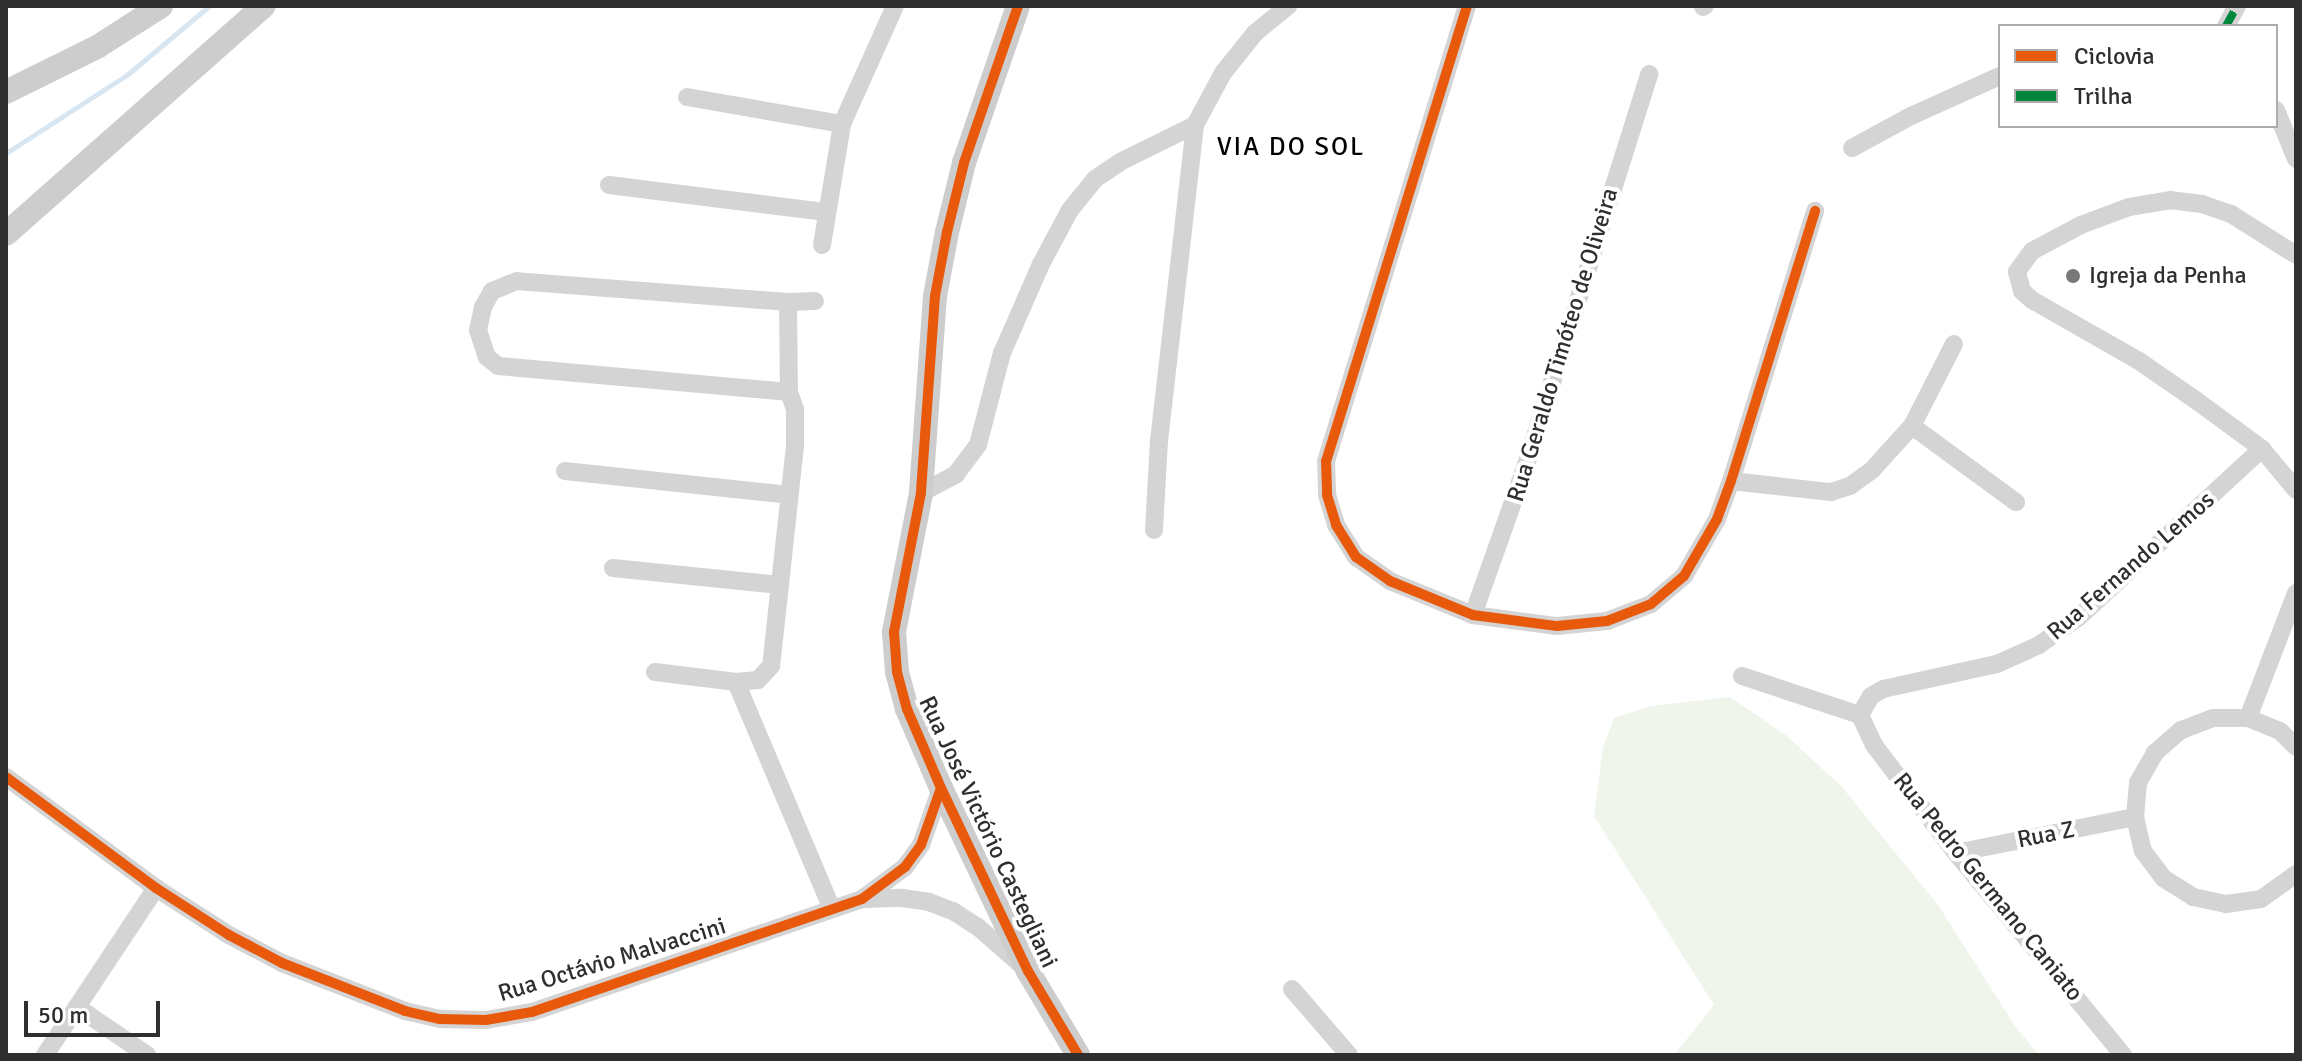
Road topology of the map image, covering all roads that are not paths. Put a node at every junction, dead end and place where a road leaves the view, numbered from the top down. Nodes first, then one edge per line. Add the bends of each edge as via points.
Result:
1 (161, 6) edge
2 (264, 6) edge
3 (895, 6) edge
4 (1018, 6) edge
5 (1288, 6) edge
6 (1467, 6) edge
7 (2237, 6) edge
8 (2227, 24) edge
9 (1649, 74) dead end
10 (1998, 77) edge
11 (6, 92) edge
12 (687, 97) dead end
13 (2278, 115) edge
14 (842, 124) junction
15 (1195, 125) junction
16 (1852, 148) dead end
17 (2296, 159) edge
18 (609, 185) dead end
19 (1815, 211) dead end
20 (826, 212) junction
21 (6, 234) edge
22 (822, 245) dead end
23 (2296, 255) edge
24 (815, 301) dead end
25 (788, 302) junction
26 (1954, 344) dead end
27 (789, 392) junction
28 (1912, 426) junction
29 (2262, 449) junction
30 (565, 471) dead end
31 (1731, 481) junction
32 (2296, 490) edge
33 (921, 493) junction
34 (789, 495) junction
35 (2016, 502) dead end
36 (1154, 530) dead end
37 (613, 568) dead end
38 (780, 585) junction
39 (2296, 593) edge
40 (1473, 615) junction
41 (655, 672) dead end
42 (1742, 676) dead end
43 (736, 682) junction
44 (1860, 715) junction
45 (2248, 718) junction
46 (2296, 747) edge
47 (6, 777) edge
48 (941, 788) junction
49 (2135, 817) junction
50 (1956, 853) junction
51 (2296, 874) edge
52 (156, 888) junction
53 (862, 899) junction
54 (832, 909) junction
55 (1028, 971) junction
56 (1292, 989) dead end
57 (77, 1007) junction
58 (45, 1055) edge
59 (147, 1055) edge
60 (1078, 1055) edge
61 (1349, 1055) edge
62 (2123, 1055) edge

1 - 11 street via 97,47
2 - 21 street
3 - 14 street
4 - 33 street, Rua José Victório Castegliani via 964,163 947,232 935,296
5 - 15 street via 1255,33 1223,73
6 - 40 street via 1326,461 1327,495 1336,525 1356,557 1390,581
7 - 8 street
9 - 40 street, Rua Geraldo Timóteo de Oliveira
10 - 16 street
12 - 14 street
13 - 17 street
14 - 20 street
15 - 33 street via 1120,162 1095,179 1070,210 1002,353 978,445 956,474
15 - 36 street
18 - 20 street
19 - 31 street
20 - 22 street
23 - 29 street via 2231,214 2171,200 2129,207 2081,225 2032,251 2017,272 2022,291 2032,300 2139,361
24 - 25 street
25 - 27 street
25 - 27 street via 517,281 492,291 478,330 487,357 498,366
26 - 28 street
27 - 34 street via 795,421
28 - 31 street via 1871,471 1831,492
28 - 35 street
29 - 32 street
29 - 44 street, Rua Fernando Lemos via 2079,617 2039,645 1997,664 1883,689 1871,696
30 - 34 street
31 - 40 street via 1703,547 1684,576 1651,604 1607,621 1557,626
33 - 48 street, Rua José Victório Castegliani via 900,591 895,645 907,709
34 - 38 street
37 - 38 street
38 - 43 street via 771,666 758,680
39 - 45 street
41 - 43 street
42 - 44 street
43 - 54 street
44 - 50 street, Rua Pedro Germano Caniato via 1874,745
45 - 46 street via 2280,731
45 - 49 street via 2213,718 2172,737 2155,753 2138,783
47 - 52 street, Rua Octávio Malvaccini
48 - 53 street, Rua Octávio Malvaccini via 921,845 905,867
48 - 55 street, Rua José Victório Castegliani
49 - 50 street, Rua Z
49 - 51 street via 2143,851 2163,878 2193,897 2226,904 2261,899
50 - 62 street, Rua Pedro Germano Caniato
52 - 54 street, Rua Octávio Malvaccini via 282,963 352,993 440,1019 486,1020 532,1012
52 - 57 street
53 - 54 street, Rua Octávio Malvaccini
53 - 55 street, Rua Octávio Malvaccini via 902,898 953,911
55 - 60 street, Rua José Victório Castegliani
56 - 61 street
57 - 58 street
57 - 59 street

